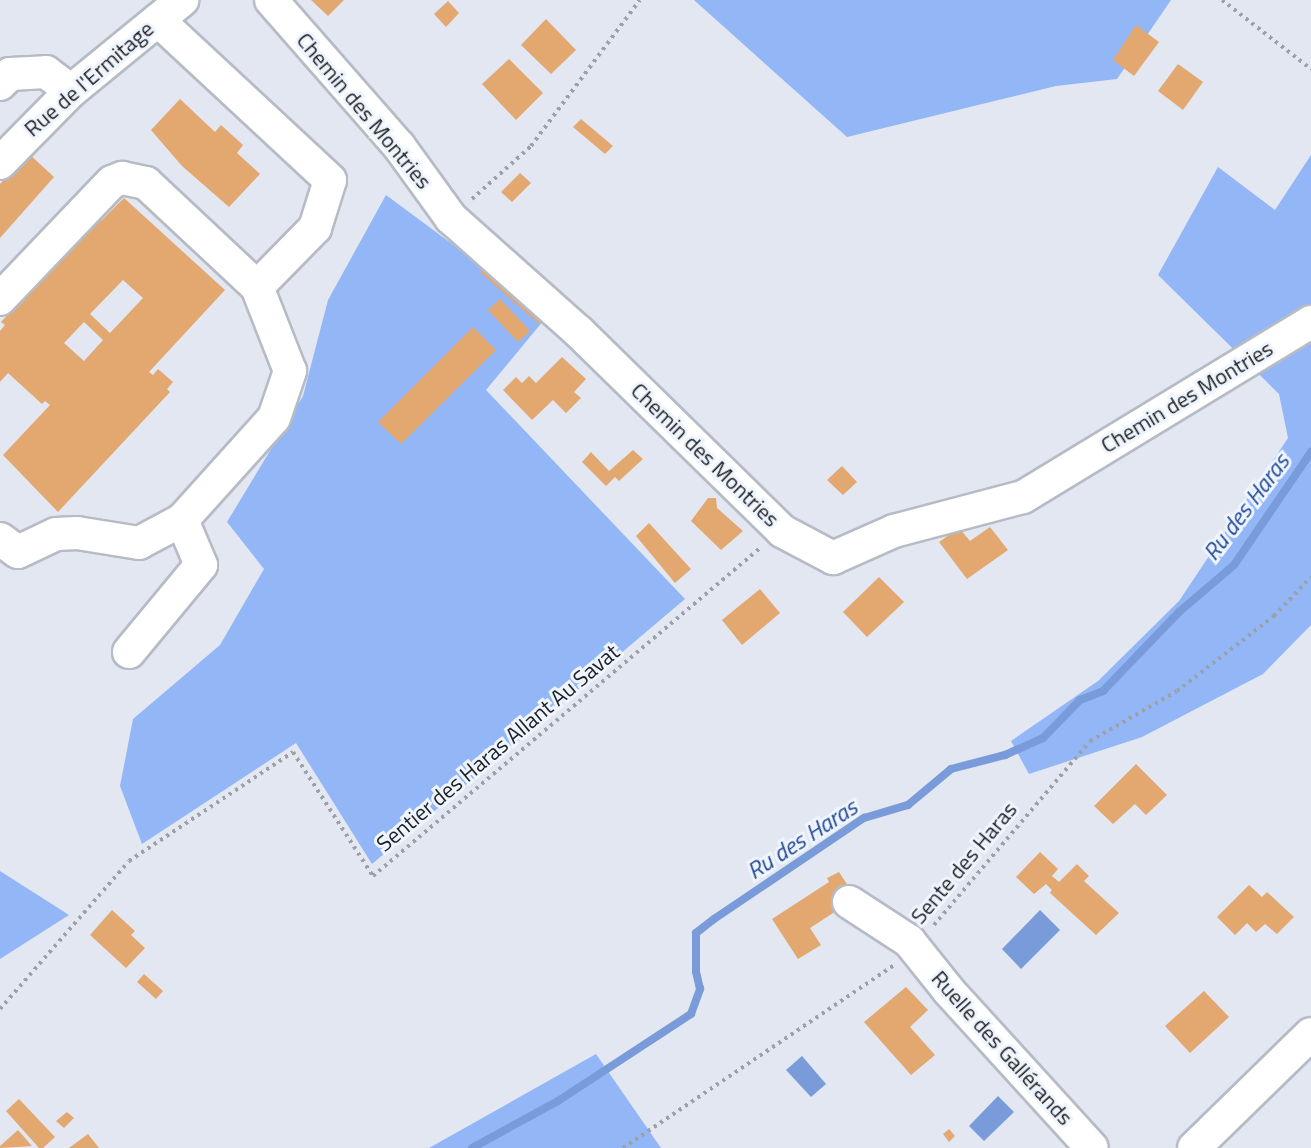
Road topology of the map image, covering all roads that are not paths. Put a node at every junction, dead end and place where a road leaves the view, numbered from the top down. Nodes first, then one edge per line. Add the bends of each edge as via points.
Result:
1 (182, 0) edge
2 (271, 0) edge
3 (158, 20) junction
4 (0, 84) edge
5 (71, 91) junction
6 (0, 163) edge
7 (257, 286) junction
8 (0, 299) edge
9 (1311, 322) edge
10 (182, 520) junction
11 (0, 539) edge
12 (129, 652) dead end
13 (849, 902) dead end
14 (1311, 1034) edge
15 (1092, 1148) edge
16 (1194, 1148) edge

1 - 3 street, Rue de l'Ermitage
2 - 9 street, Chemin des Montries via 399,146 451,218 579,332 782,531 832,558 894,531 1023,497
3 - 5 street, Rue de l'Ermitage
3 - 7 street via 330,180 315,228
4 - 5 street via 10,74 46,72
5 - 6 street, Rue de l'Ermitage
7 - 8 street via 146,183 129,177 112,182
7 - 10 street via 290,371 274,418
10 - 11 street via 139,543 77,533 56,534 18,552
10 - 12 street via 201,565
13 - 15 street, Ruelle des Gallérands via 914,948
14 - 16 street

